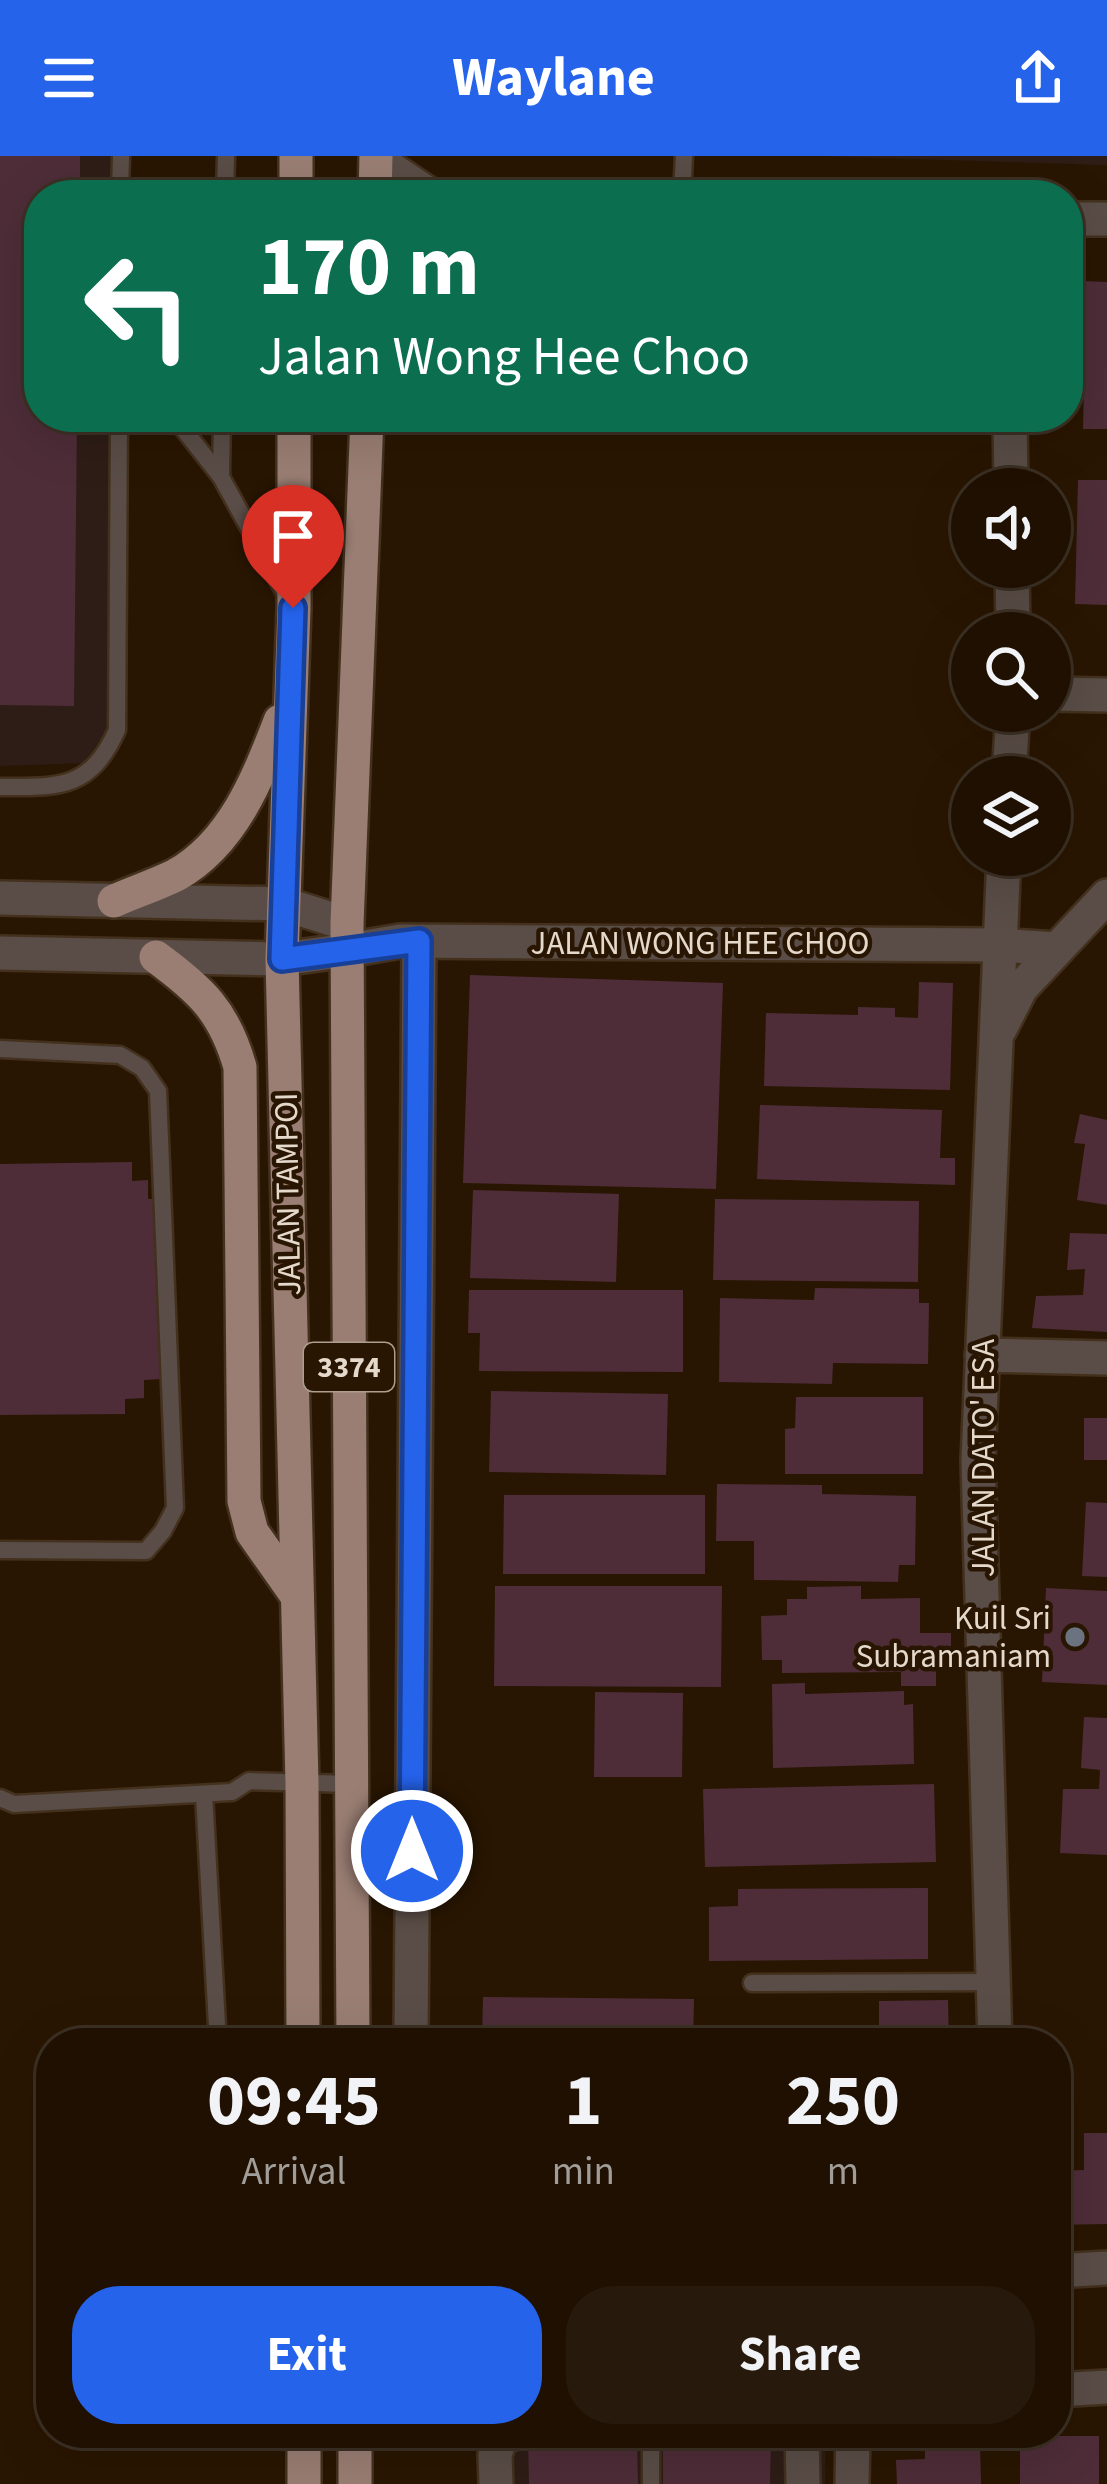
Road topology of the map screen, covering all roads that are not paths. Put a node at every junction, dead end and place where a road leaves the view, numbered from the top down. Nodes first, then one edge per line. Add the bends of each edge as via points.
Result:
1 (376, 158) edge
2 (408, 180) edge
3 (119, 432) edge
4 (186, 432) edge
5 (222, 432) edge
6 (294, 432) edge
7 (366, 432) edge
8 (1010, 432) edge
9 (1011, 468) edge
10 (221, 477) junction
11 (293, 608) junction
12 (291, 691) junction
13 (1071, 694) edge
14 (1107, 695) edge
15 (0, 787) edge
16 (1003, 876) edge
17 (1107, 896) edge
18 (0, 898) edge
19 (114, 901) junction
20 (284, 904) junction
21 (347, 937) junction
22 (410, 941) junction
23 (999, 945) junction
24 (1056, 950) junction
25 (0, 953) edge
26 (156, 957) junction
27 (282, 959) junction
28 (995, 1039) junction
29 (0, 1049) edge
30 (982, 1355) junction
31 (1107, 1358) edge
32 (0, 1550) edge
33 (297, 1596) junction
34 (302, 1783) junction
35 (351, 1784) junction
36 (204, 1794) junction
37 (0, 1798) edge
38 (995, 1982) junction
39 (752, 1983) dead end
40 (217, 2028) edge
41 (303, 2028) edge
42 (353, 2028) edge
43 (411, 2028) edge
44 (995, 2028) edge
45 (1107, 2268) edge
46 (1071, 2270) edge
47 (1107, 2386) edge
48 (1071, 2389) edge
49 (304, 2448) edge
50 (355, 2448) edge
51 (499, 2448) edge
52 (651, 2448) edge
53 (802, 2448) edge
54 (853, 2448) edge
55 (304, 2484) edge
56 (355, 2484) edge
57 (496, 2484) edge
58 (651, 2484) edge
59 (803, 2484) edge
60 (852, 2484) edge

1 - 2 street
3 - 15 lane via 117,730 89,773 57,787
4 - 10 lane
5 - 10 lane
6 - 11 main road, JALAN TAMPOI / 3374
7 - 21 main road, JALAN TAMPOI / 3374
8 - 9 street
10 - 11 lane
11 - 12 main road, JALAN TAMPOI / 3374
12 - 19 main road via 243,807 215,843 178,873
12 - 20 main road, JALAN TAMPOI / 3374
13 - 14 street
16 - 23 street, JALAN DATO' ESA
17 - 24 street
18 - 19 street, JALAN WONG HEE CHOO
19 - 20 street, JALAN WONG HEE CHOO
20 - 21 street, JALAN WONG HEE CHOO
20 - 27 main road, JALAN TAMPOI / 3374
21 - 22 street, JALAN WONG HEE CHOO
21 - 27 street
21 - 35 main road, JALAN TAMPOI / 3374
22 - 23 street, JALAN WONG HEE CHOO
22 - 43 street
23 - 24 street, JALAN WONG HEE CHOO
23 - 28 street, JALAN DATO' ESA
24 - 28 street via 1021,988
25 - 26 street
26 - 27 street
26 - 33 main road via 217,1011 240,1066 244,1501 252,1532
27 - 33 main road, JALAN TAMPOI / 3374
28 - 30 street, JALAN DATO' ESA
29 - 32 lane via 120,1055 142,1067 158,1091 175,1508 146,1551
30 - 31 street
30 - 38 street, JALAN DATO' ESA via 978,1461
33 - 34 main road, JALAN TAMPOI / 3374
34 - 35 lane
34 - 36 lane via 249,1781
34 - 41 main road, JALAN TAMPOI / 3374
35 - 42 main road, JALAN TAMPOI / 3374
36 - 37 lane via 14,1804
36 - 40 lane
38 - 39 lane
38 - 44 street, JALAN DATO' ESA
45 - 46 street
47 - 48 street
49 - 55 main road
50 - 56 main road
51 - 57 street
52 - 58 lane
53 - 59 street
54 - 60 street

